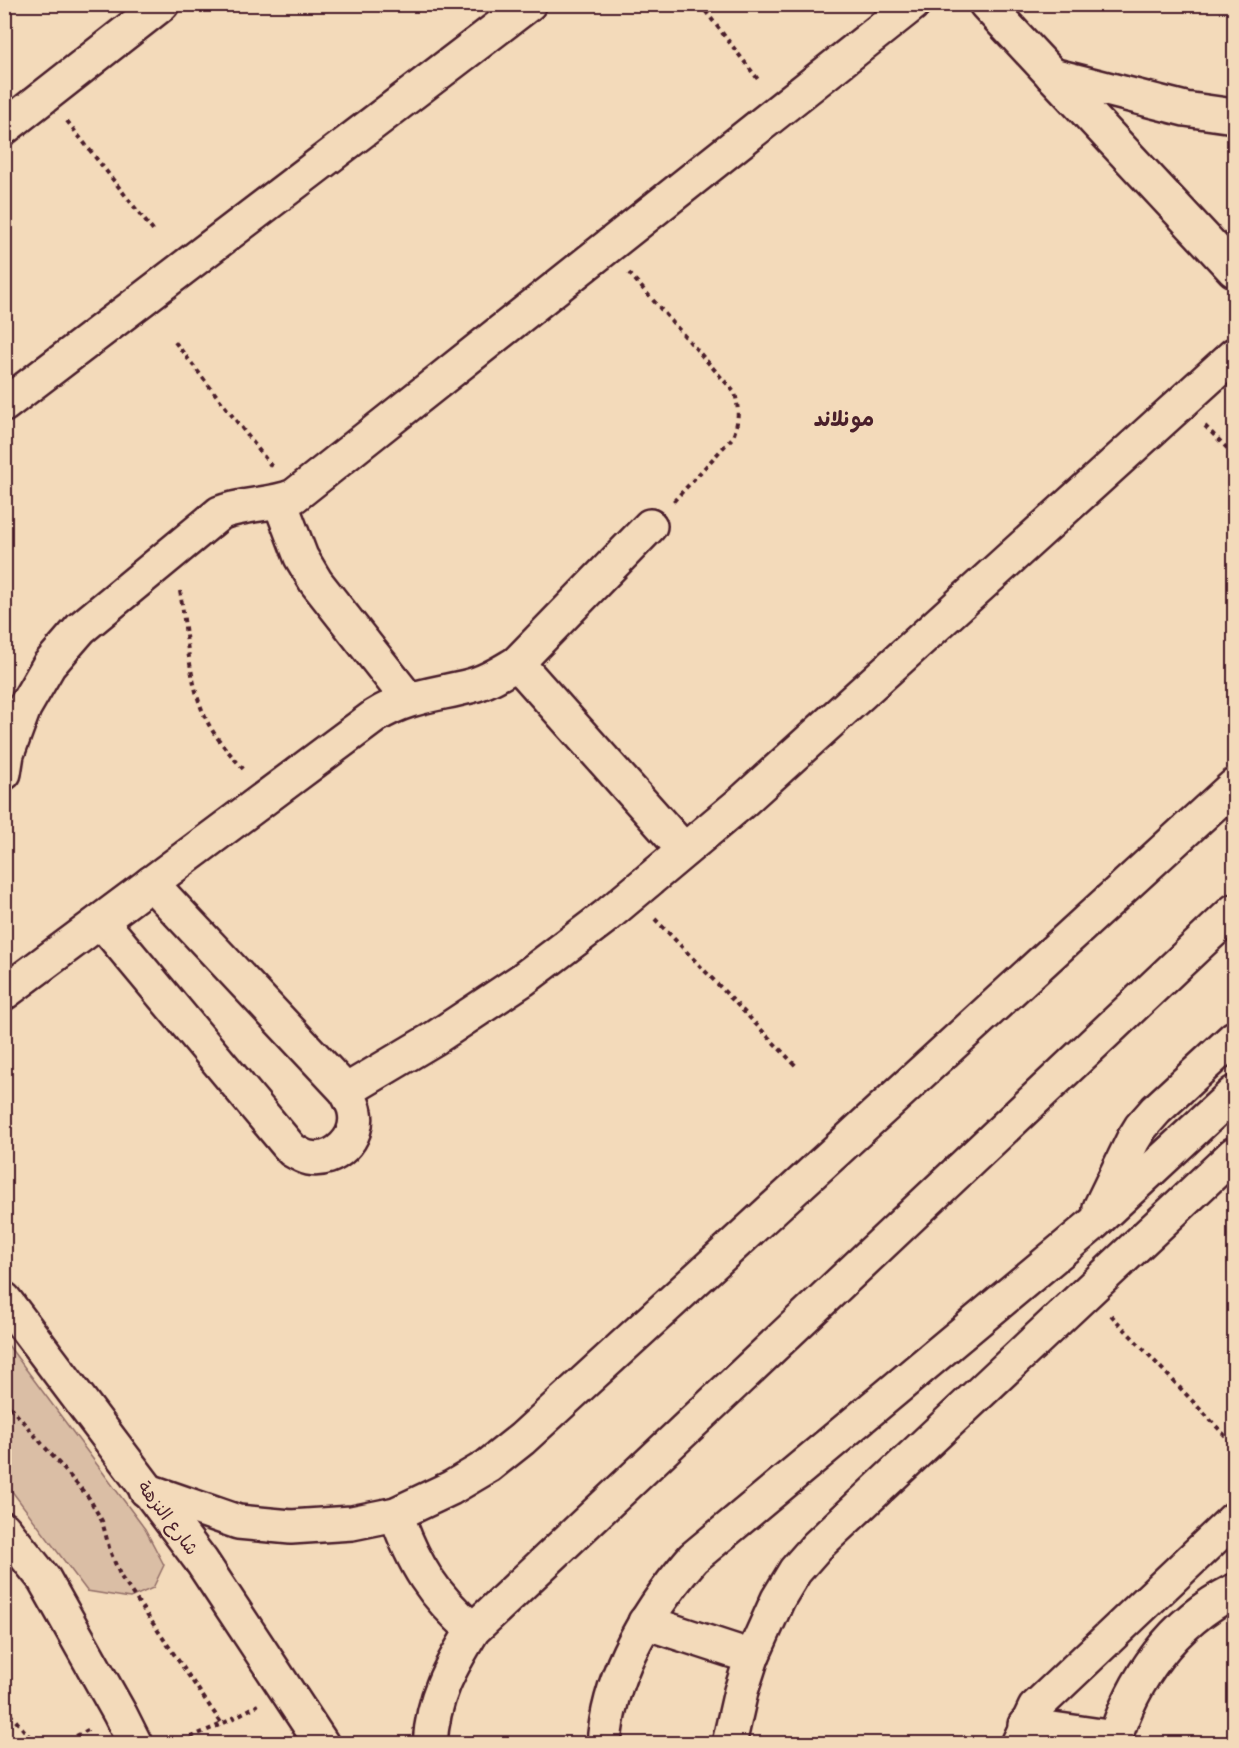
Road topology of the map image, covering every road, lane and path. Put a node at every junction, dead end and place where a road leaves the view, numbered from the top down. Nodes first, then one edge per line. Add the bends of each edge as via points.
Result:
1 (528, 4) edge
2 (700, 4) edge
3 (913, 4) edge
4 (986, 4) edge
5 (151, 10) edge
6 (1052, 75) junction
7 (46, 95) junction
8 (782, 109) junction
9 (1234, 116) edge
10 (4, 128) edge
11 (154, 232) dead end
12 (607, 247) junction
13 (1234, 270) edge
14 (176, 342) dead end
15 (1234, 355) edge
16 (1182, 403) junction
17 (4, 405) edge
18 (1234, 455) edge
19 (287, 499) junction
20 (650, 526) joint
21 (174, 551) junction
22 (517, 663) junction
23 (408, 699) junction
24 (4, 772) edge
25 (1234, 786) edge
26 (266, 797) junction
27 (684, 850) junction
28 (151, 883) junction
29 (632, 894) junction
30 (1234, 911) edge
31 (101, 921) junction
32 (4, 993) edge
33 (1234, 1038) edge
34 (796, 1066) dead end
35 (346, 1091) junction
36 (1234, 1093) edge
37 (1234, 1154) edge
38 (1092, 1225) junction
39 (1087, 1291) junction
40 (4, 1299) edge
41 (4, 1400) edge
42 (1234, 1445) edge
43 (146, 1491) junction
44 (396, 1514) junction
45 (1234, 1519) edge
46 (4, 1528) edge
47 (1234, 1591) edge
48 (645, 1622) junction
49 (473, 1630) junction
50 (752, 1657) junction
51 (287, 1690) junction
52 (4, 1707) edge
53 (222, 1724) junction
54 (1021, 1734) edge
55 (1114, 1741) edge
56 (55, 1743) edge
57 (135, 1743) edge
58 (174, 1743) edge
59 (322, 1743) edge
60 (430, 1743) edge
61 (604, 1743) edge
62 (729, 1743) edge

1 - 17 street
2 - 8 path
3 - 8 street
4 - 6 street
5 - 7 street
6 - 9 street via 1185,109
6 - 13 street
7 - 10 street
7 - 11 path
8 - 12 street
12 - 19 street
12 - 20 path via 735,393 739,408 733,437
14 - 19 path
15 - 16 street
16 - 18 path
16 - 27 street via 742,802
19 - 21 street via 220,513
19 - 23 street via 301,557 316,582
20 - 22 street
21 - 24 street via 81,628 49,665 24,708
21 - 26 path via 199,704 208,725
22 - 23 street via 472,686
22 - 27 street
23 - 26 street via 375,716
25 - 44 street via 522,1439 488,1466
26 - 28 street
27 - 29 street
28 - 31 street
28 - 35 street
29 - 34 path
29 - 35 street via 522,980
30 - 49 street
31 - 32 street
31 - 35 street via 292,1150 310,1158 328,1157 345,1147 354,1131 356,1112
33 - 38 street via 1141,1127
36 - 38 street
37 - 39 street
38 - 48 street via 693,1558
39 - 42 path
39 - 50 street via 817,1546 778,1599
40 - 43 street, شارع النزهة
41 - 53 path via 89,1498 102,1521 121,1577
43 - 44 street via 238,1522 280,1526 352,1523
43 - 51 street, شارع النزهة via 202,1562
44 - 49 street via 409,1549 432,1589
45 - 54 street via 1035,1708
46 - 57 street via 44,1580
47 - 55 street via 1188,1621 1163,1646 1143,1675
48 - 50 street
48 - 61 street via 613,1695
49 - 60 street via 447,1673 431,1722
50 - 62 street
51 - 53 path
51 - 59 street, شارع النزهة
52 - 56 path via 34,1742
53 - 58 path
54 - 55 street

